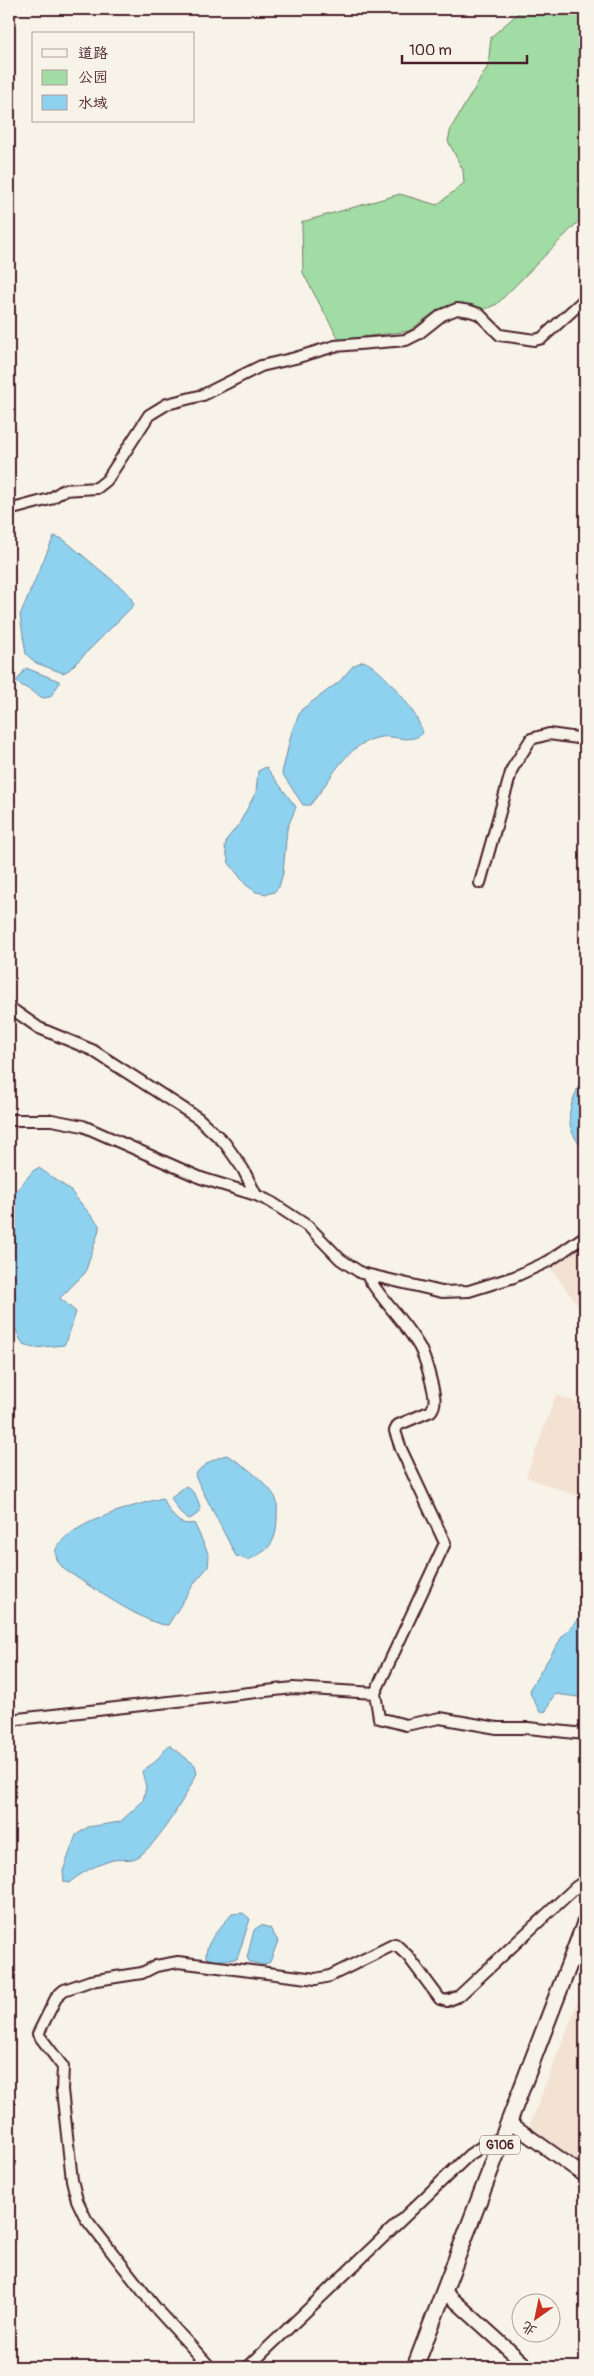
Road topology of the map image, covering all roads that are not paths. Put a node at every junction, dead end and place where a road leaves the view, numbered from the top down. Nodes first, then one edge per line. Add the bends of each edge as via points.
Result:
1 (585, 299) edge
2 (9, 510) edge
3 (585, 738) edge
4 (480, 883) dead end
5 (9, 1006) edge
6 (9, 1120) edge
7 (256, 1195) junction
8 (585, 1236) edge
9 (368, 1276) junction
10 (375, 1693) junction
11 (9, 1720) edge
12 (585, 1734) edge
13 (585, 1881) edge
14 (585, 1923) edge
15 (509, 2122) junction
16 (503, 2137) junction
17 (585, 2176) edge
18 (444, 2291) junction
19 (210, 2367) edge
20 (248, 2367) edge
21 (415, 2367) edge
22 (528, 2367) edge

1 - 2 street via 536,340 500,334 479,314 457,309 442,315 406,340 335,346 261,366 203,395 167,404 149,415 100,487 64,490 50,499
3 - 4 street via 549,734 531,739 512,769
5 - 7 street via 39,1028 92,1050 198,1118 224,1142
6 - 7 street via 52,1120 83,1126 201,1178
7 - 9 street via 298,1219 347,1264
8 - 9 street via 532,1270 469,1291 442,1292
9 - 10 street via 416,1341 425,1361 433,1391 433,1407 431,1411 398,1425 395,1431 400,1449 445,1543
10 - 11 street via 293,1688
10 - 12 street via 378,1718 406,1725 440,1718 497,1728
13 - 19 street via 459,1996 447,2001 440,1999 395,1944 330,1976 316,1979 171,1962 142,1973 80,1984 57,1996 38,2034 62,2067 64,2117 77,2200 86,2219 112,2254
14 - 15 highway, G106
15 - 16 highway, G106
15 - 17 main road
16 - 18 highway, G106
16 - 20 street via 469,2155
18 - 21 highway, G106
18 - 22 main road

